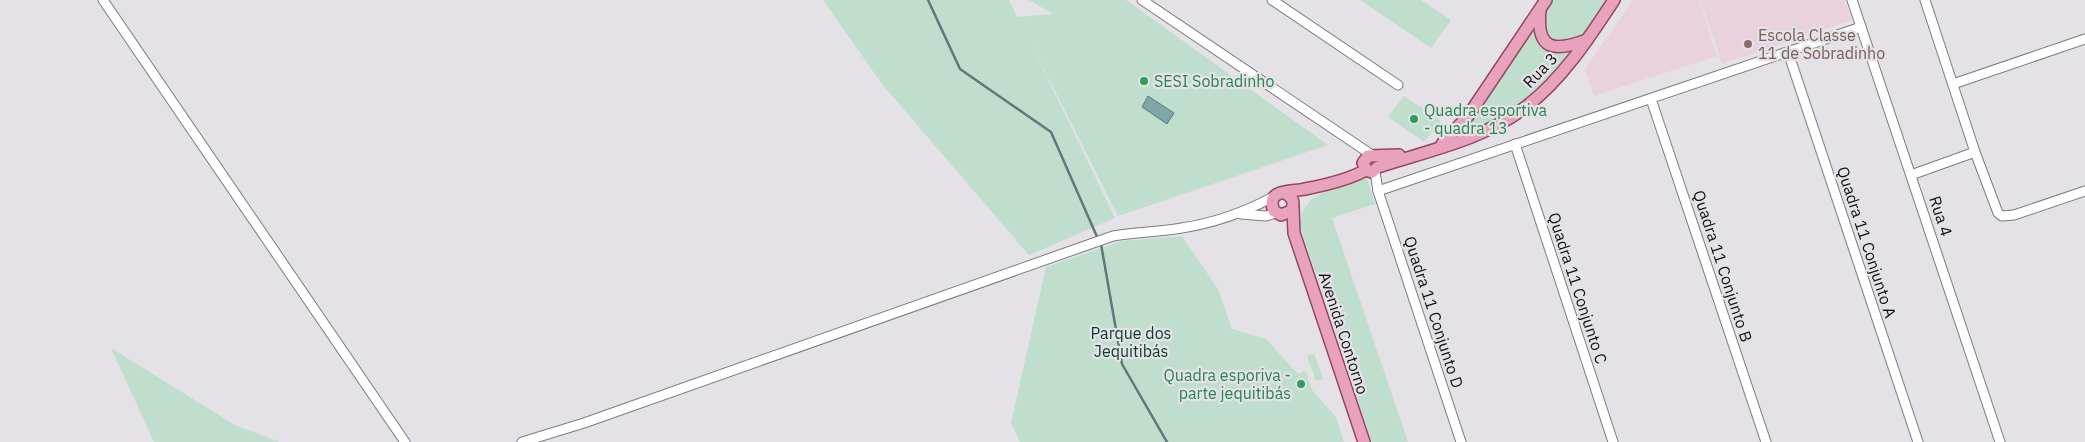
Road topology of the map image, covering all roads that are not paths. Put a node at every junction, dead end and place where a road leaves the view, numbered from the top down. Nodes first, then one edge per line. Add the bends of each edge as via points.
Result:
1 (104, 0) edge
2 (1142, 0) edge
3 (1272, 0) edge
4 (1614, 0) edge
5 (1852, 0) edge
6 (1925, 0) edge
7 (1543, 4) edge
8 (1861, 27) junction
9 (2085, 39) edge
10 (1587, 40) junction
11 (1788, 52) junction
12 (1953, 84) junction
13 (1398, 85) dead end
14 (1651, 99) junction
15 (1468, 116) junction
16 (1481, 132) junction
17 (1515, 144) junction
18 (1440, 147) junction
19 (1975, 152) junction
20 (1370, 163) junction
21 (1911, 175) junction
22 (1308, 189) junction
23 (1378, 191) junction
24 (2085, 191) edge
25 (1286, 193) junction
26 (1271, 199) junction
27 (1294, 206) junction
28 (1241, 214) junction
29 (1277, 214) junction
30 (1294, 233) junction
31 (405, 442) edge
32 (522, 442) edge
33 (1364, 442) edge
34 (1461, 442) edge
35 (1613, 442) edge
36 (1766, 442) edge
37 (1918, 442) edge
38 (2000, 442) edge

1 - 31 street
2 - 20 street via 1346,136
3 - 13 street
4 - 10 main road, Rua 3
5 - 8 street, Rua 4
6 - 12 street
7 - 10 main road via 1538,30 1547,45 1564,48
7 - 15 main road, Rua 3
8 - 11 street
8 - 21 street, Rua 4
9 - 12 street
10 - 16 main road, Rua 3 via 1566,68 1532,102 1505,121
11 - 14 street
11 - 37 street, Quadra 11 Conjunto A
12 - 19 street
14 - 17 street
14 - 36 street, Quadra 11 Conjunto B
15 - 16 main road via 1474,128
15 - 18 main road, Rua 3
16 - 18 main road, Rua 3
17 - 23 street
17 - 35 street, Quadra 11 Conjunto C
18 - 20 main road, Rua 3
19 - 21 street
19 - 24 street via 1995,208 2002,216 2014,215
20 - 22 main road
20 - 23 street, Quadra 11 Conjunto D
21 - 38 street, Rua 4
22 - 25 main road
22 - 27 main road
23 - 34 street, Quadra 11 Conjunto D
25 - 26 main road via 1279,193
25 - 27 main road via 1292,197
26 - 28 street
26 - 29 main road
27 - 29 main road via 1285,215
27 - 30 main road, Avenida Contorno
28 - 29 street
28 - 32 street via 1182,228 1113,236 612,414
29 - 30 main road, Avenida Contorno
30 - 33 main road, Avenida Contorno

